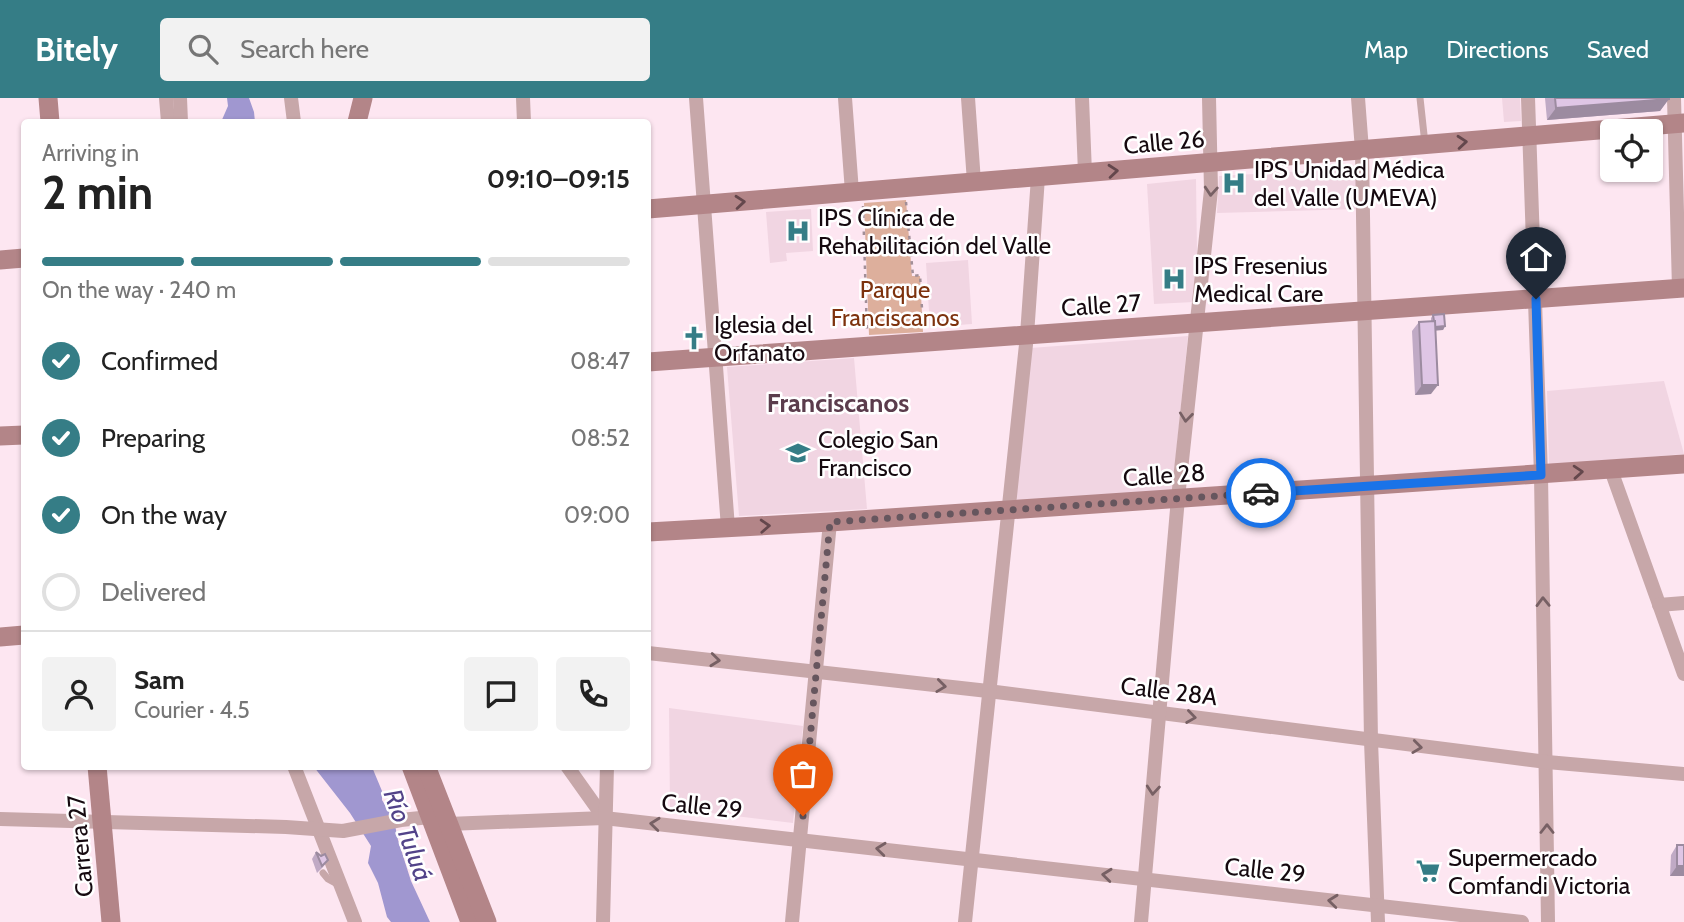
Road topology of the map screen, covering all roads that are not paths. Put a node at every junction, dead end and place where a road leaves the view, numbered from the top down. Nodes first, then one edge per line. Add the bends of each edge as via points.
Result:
1 (48, 98) edge
2 (166, 98) edge
3 (180, 98) edge
4 (291, 98) edge
5 (350, 98) edge
6 (363, 98) edge
7 (523, 98) edge
8 (696, 98) edge
9 (845, 98) edge
10 (968, 98) edge
11 (1082, 98) edge
12 (1209, 98) edge
13 (1358, 98) edge
14 (1420, 98) edge
15 (1528, 98) edge
16 (1674, 98) edge
17 (50, 119) edge
18 (168, 119) edge
19 (181, 119) edge
20 (294, 119) edge
21 (344, 119) edge
22 (357, 119) edge
23 (524, 119) edge
24 (1679, 123) edge
25 (1531, 136) junction
26 (1425, 145) junction
27 (1362, 150) junction
28 (1212, 162) junction
29 (1085, 173) junction
30 (1038, 177) junction
31 (974, 182) junction
32 (858, 192) junction
33 (704, 205) junction
34 (1681, 205) edge
35 (651, 209) edge
36 (21, 258) edge
37 (0, 260) edge
38 (1682, 288) edge
39 (1536, 299) junction
40 (1365, 311) junction
41 (1197, 323) junction
42 (1027, 335) junction
43 (715, 357) junction
44 (651, 362) edge
45 (21, 435) edge
46 (0, 436) edge
47 (1684, 464) edge
48 (1611, 470) junction
49 (1541, 475) junction
50 (1367, 487) junction
51 (1178, 498) junction
52 (1007, 510) junction
53 (830, 522) junction
54 (728, 528) junction
55 (651, 532) edge
56 (1684, 603) edge
57 (1659, 605) junction
58 (21, 635) edge
59 (0, 637) edge
60 (651, 653) edge
61 (817, 671) junction
62 (1684, 674) edge
63 (988, 691) junction
64 (1159, 712) junction
65 (1371, 741) junction
66 (1547, 762) junction
67 (97, 770) edge
68 (296, 770) edge
69 (412, 770) edge
70 (428, 770) edge
71 (570, 770) edge
72 (607, 770) edge
73 (1684, 774) edge
74 (430, 817) junction
75 (604, 818) junction
76 (0, 820) edge
77 (102, 821) junction
78 (448, 824) junction
79 (319, 838) junction
80 (800, 840) junction
81 (973, 860) junction
82 (323, 873) edge
83 (1146, 879) junction
84 (341, 886) junction
85 (1378, 906) junction
86 (111, 922) edge
87 (355, 922) edge
88 (470, 922) edge
89 (487, 922) edge
90 (603, 922) edge
91 (792, 922) edge
92 (965, 922) edge
93 (1141, 922) edge
94 (1378, 922) edge
95 (1522, 922) edge
96 (1548, 922) edge

1 - 17 street
2 - 18 street
3 - 19 street
4 - 20 street
5 - 21 street
6 - 22 street
7 - 23 street
8 - 33 street
9 - 32 street
10 - 31 street
11 - 29 street
12 - 28 street
13 - 27 street
14 - 26 lane
15 - 25 street
16 - 24 street
24 - 25 street, Calle 26
24 - 34 street
26 -> 25 street, Calle 26
25 - 39 street
26 - 27 street, Calle 26
27 - 28 street, Calle 26
27 - 40 street
29 -> 28 street, Calle 26
28 -> 41 street
29 - 30 street, Calle 26
30 - 31 street, Calle 26
30 - 42 street
31 - 32 street, Calle 26
33 -> 32 street, Calle 26
33 - 35 street, Calle 26
33 - 43 street
34 - 38 street
36 - 37 street
38 - 39 street, Calle 27
39 - 40 street, Calle 27
39 - 49 street
40 - 41 street, Calle 27
40 - 50 street
41 - 42 street, Calle 27
41 -> 51 street
42 - 43 street, Calle 27
42 - 52 street
43 - 44 street, Calle 27
43 - 54 street
45 - 46 street
47 - 48 street, Calle 28
49 -> 48 street, Calle 28
48 - 57 street
49 - 50 street, Calle 28
66 -> 49 street
50 - 51 street, Calle 28
50 - 65 street
51 - 52 street, Calle 28
51 - 64 street
52 - 53 street, Calle 28
52 - 63 street
54 -> 53 street, Calle 28
53 - 61 street
54 - 55 street, Calle 28
56 - 57 street
57 - 62 street
58 - 59 street
60 -> 61 street, Calle 28A
61 -> 63 street, Calle 28A
61 - 80 street
63 - 64 street, Calle 28A
63 - 81 street
64 -> 65 street, Calle 28A
64 -> 83 street
65 -> 66 street, Calle 28A
65 - 85 street
66 - 73 street, Calle 28A
96 -> 66 street
67 - 77 street, Carrera 27
68 - 79 street
69 - 74 street
70 - 78 street
71 - 75 street
72 - 75 street
74 - 78 street, Calle 29
74 - 79 street, Calle 29
74 - 88 street
75 - 78 street, Calle 29
80 -> 75 street, Calle 29
75 - 90 street
76 - 77 street, Calle 29
77 - 79 street, Calle 29
77 - 86 street, Carrera 27
78 - 89 street
79 - 84 street
81 -> 80 street, Calle 29
80 - 91 street
83 -> 81 street, Calle 29
81 - 92 street
82 - 84 lane
85 -> 83 street, Calle 29
83 - 93 street
84 - 87 street
85 - 94 street
85 - 95 street, Calle 29

